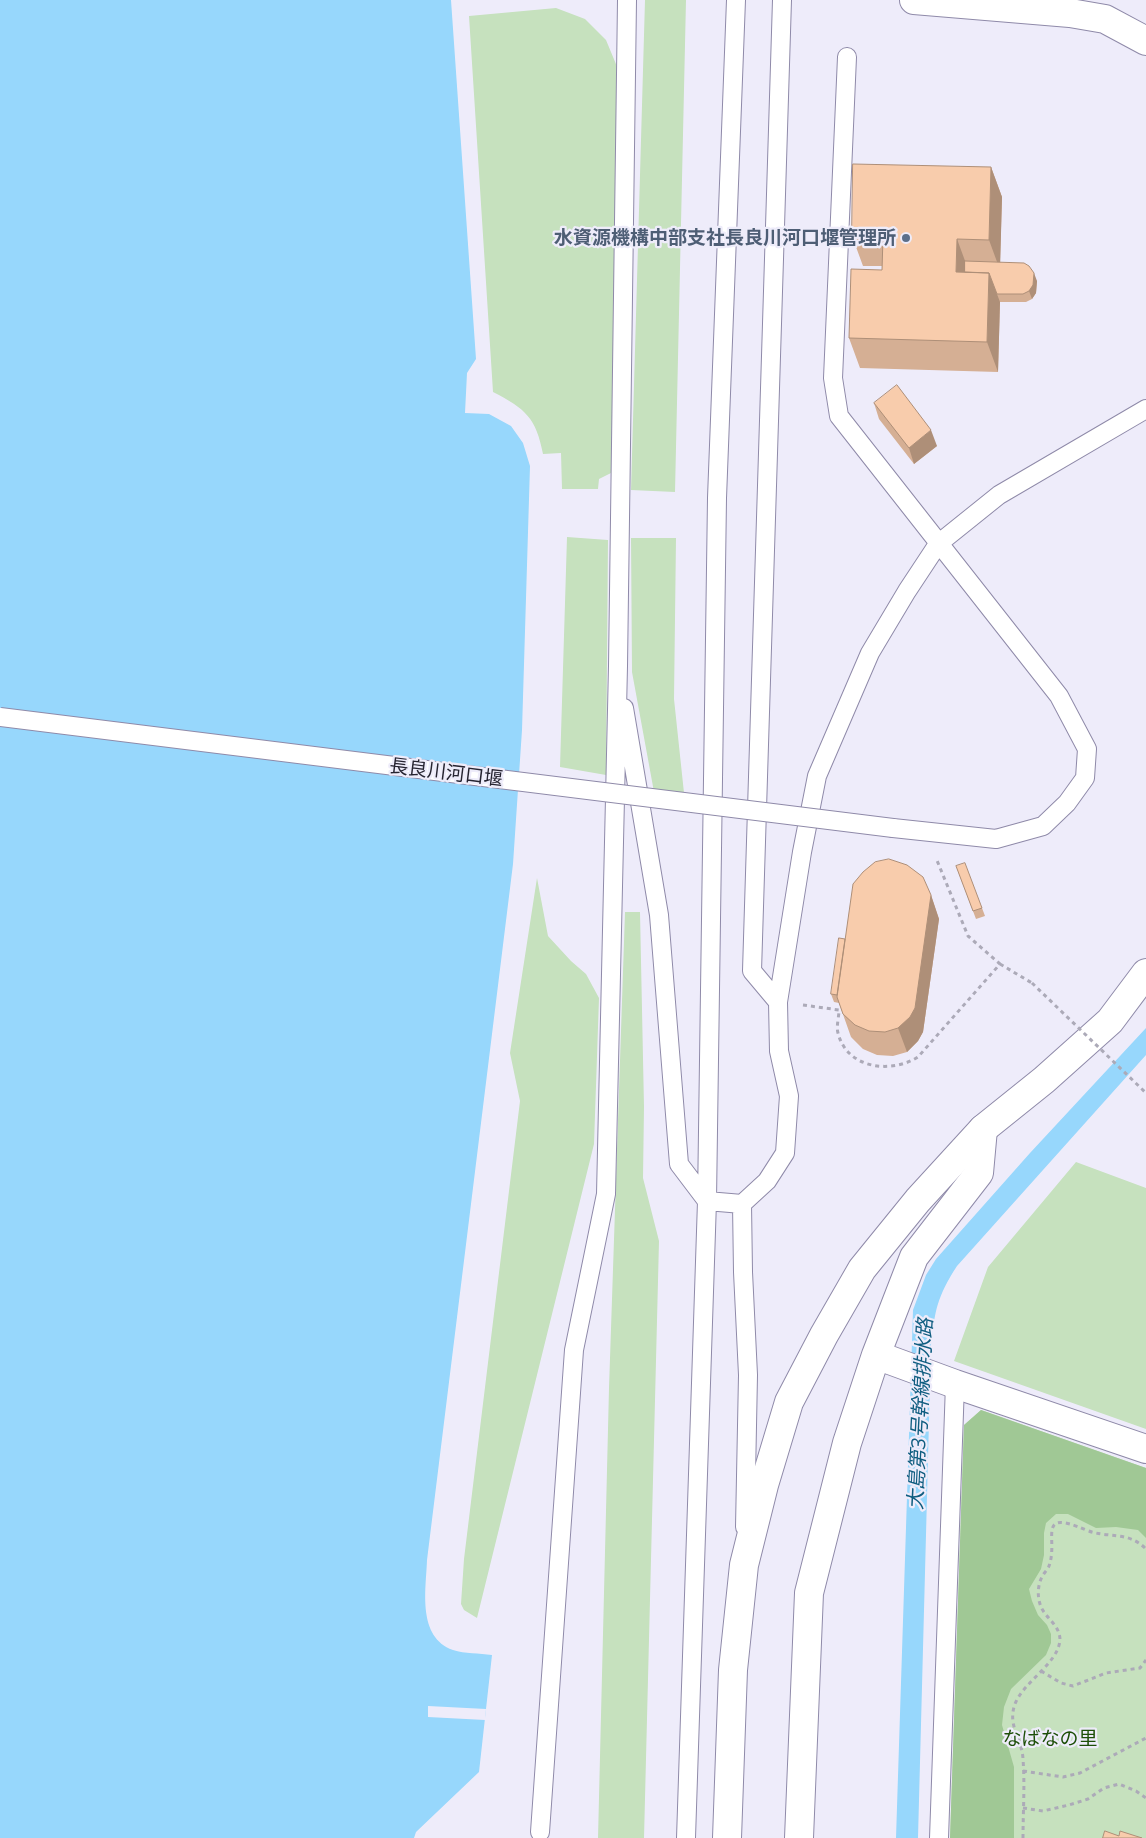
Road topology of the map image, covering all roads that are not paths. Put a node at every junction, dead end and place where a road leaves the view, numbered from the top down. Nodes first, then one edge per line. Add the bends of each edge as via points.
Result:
1 (627, 0) edge
2 (736, 0) edge
3 (782, 0) edge
4 (914, 0) edge
5 (1146, 41) edge
6 (847, 57) dead end
7 (1146, 409) edge
8 (938, 544) junction
9 (618, 666) junction
10 (0, 717) edge
11 (1146, 974) edge
12 (778, 1002) junction
13 (983, 1129) junction
14 (707, 1201) junction
15 (742, 1204) junction
16 (889, 1360) junction
17 (946, 1381) junction
18 (1146, 1449) edge
19 (744, 1565) junction
20 (540, 1832) dead end
21 (686, 1838) edge
22 (727, 1838) edge
23 (799, 1838) edge
24 (939, 1838) edge

1 - 9 lane
2 - 14 lane via 717,498
3 - 12 lane via 752,971
4 - 5 street via 1070,13 1105,19
6 - 8 lane, 長良川河口堰 via 833,378 839,416
7 - 8 lane via 999,495
8 - 10 lane, 長良川河口堰, bridge via 1059,696 1087,749 1085,778 1067,803 1043,826 996,838 925,832
8 - 12 lane via 870,653 817,776
9 - 14 lane via 659,915 679,1164
9 - 20 lane via 606,1194 574,1350
11 - 13 street via 1110,1021
12 - 15 lane via 779,1051 789,1096 785,1153 767,1181
13 - 16 street via 980,1173 914,1257
13 - 19 street via 918,1200 862,1269 824,1335 789,1402
14 - 15 lane
14 - 21 lane
15 - 19 lane via 748,1375
16 - 17 street
16 - 23 street via 847,1443 809,1593
17 - 18 street
17 - 24 lane
19 - 22 street via 733,1670

